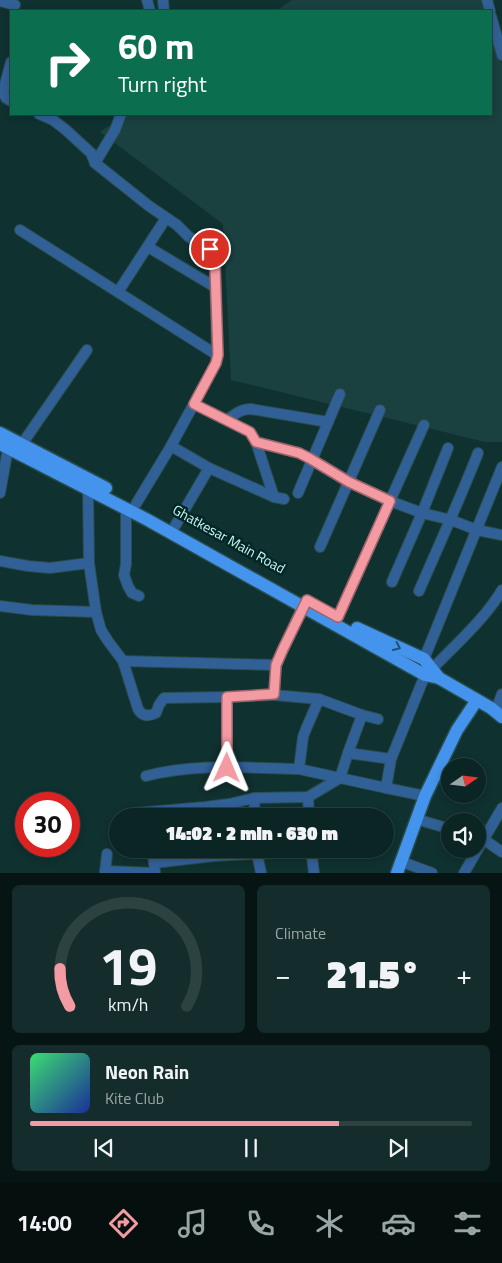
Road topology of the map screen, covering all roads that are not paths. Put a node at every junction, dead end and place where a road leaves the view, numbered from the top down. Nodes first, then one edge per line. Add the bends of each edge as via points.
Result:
1 (0, 1) edge
2 (15, 5) edge
3 (492, 20) edge
4 (502, 55) edge
5 (10, 66) edge
6 (10, 100) edge
7 (41, 115) edge
8 (121, 115) edge
9 (95, 163) junction
10 (166, 218) junction
11 (20, 230) dead end
12 (148, 247) junction
13 (215, 287) junction
14 (118, 292) junction
15 (86, 350) dead end
16 (218, 355) junction
17 (340, 394) dead end
18 (194, 404) junction
19 (380, 410) dead end
20 (228, 420) junction
21 (328, 422) junction
22 (424, 425) dead end
23 (0, 433) edge
24 (256, 442) junction
25 (11, 444) edge
26 (171, 446) junction
27 (448, 448) dead end
28 (478, 452) dead end
29 (312, 459) junction
30 (502, 467) edge
31 (209, 468) junction
32 (349, 482) junction
33 (88, 489) junction
34 (0, 493) edge
35 (298, 493) dead end
36 (390, 501) junction
37 (131, 506) junction
38 (422, 512) junction
39 (451, 520) junction
40 (175, 526) junction
41 (477, 530) junction
42 (502, 535) edge
43 (320, 547) dead end
44 (0, 561) edge
45 (89, 563) junction
46 (392, 582) dead end
47 (502, 590) edge
48 (419, 591) dead end
49 (139, 596) dead end
50 (305, 603) junction
51 (0, 606) edge
52 (96, 612) junction
53 (338, 617) junction
54 (122, 661) junction
55 (276, 665) junction
56 (430, 670) junction
57 (274, 694) junction
58 (502, 694) edge
59 (227, 697) junction
60 (319, 699) junction
61 (477, 700) junction
62 (498, 710) edge
63 (362, 715) junction
64 (378, 718) dead end
65 (348, 753) junction
66 (391, 759) junction
67 (227, 768) junction
68 (300, 770) junction
69 (146, 776) dead end
70 (340, 778) junction
71 (386, 788) junction
72 (308, 796) junction
73 (425, 796) junction
74 (254, 798) junction
75 (218, 808) edge
76 (255, 808) edge
77 (309, 808) edge
78 (502, 808) edge
79 (416, 819) junction
80 (441, 826) edge
81 (486, 830) edge
82 (486, 842) edge
83 (502, 852) edge
84 (107, 854) dead end
85 (195, 858) edge
86 (258, 858) edge
87 (313, 858) edge
88 (471, 858) edge
89 (398, 867) edge
90 (155, 869) edge
91 (105, 872) edge
92 (124, 873) edge
93 (261, 873) edge
94 (314, 873) edge
95 (429, 873) edge
96 (464, 873) edge

1 - 2 street
3 - 4 street
5 - 6 street via 3,92
7 - 9 street via 66,130 90,153
8 - 9 street
9 - 10 street
10 - 12 street
10 - 13 street via 210,249 214,257
11 - 14 street
12 - 13 street
12 - 14 street
13 - 16 street
14 - 16 street
15 - 25 street
16 - 18 street
17 - 21 street
18 - 20 street
18 - 26 street
19 - 32 street
20 - 21 street via 236,412 251,408
20 - 24 street via 250,432
21 - 29 street
22 - 36 street
23 - 25 main road, Ghatkesar Main Road
24 - 29 street
24 - 31 street via 279,498
25 - 33 main road, Ghatkesar Main Road
25 - 34 street
25 - 37 main road, Ghatkesar Main Road
26 - 31 street
26 - 37 street
27 - 38 street
28 - 39 street
29 - 32 street
29 - 35 street
30 - 41 street
31 - 40 street
32 - 36 street
32 - 43 street
33 - 37 main road, Ghatkesar Main Road
33 - 45 street
36 - 38 street
36 - 53 street
37 - 40 main road, Ghatkesar Main Road
37 - 49 street via 124,575 132,593
37 - 50 main road, Ghatkesar Main Road
38 - 39 street
38 - 46 street
39 - 41 street
39 - 48 street
40 - 50 main road, Ghatkesar Main Road
41 - 42 street
41 - 56 street
44 - 45 street via 50,568
45 - 52 street
47 - 56 street via 481,618
50 - 53 main road, Ghatkesar Main Road
50 - 55 street
50 - 56 main road, Ghatkesar Main Road
51 - 52 street
52 - 54 street via 101,630
53 -> 56 main road, Ghatkesar Main Road
54 - 55 street
54 - 59 street via 138,709 144,715 156,713 164,698
55 - 57 street
56 - 61 main road, Ghatkesar Main Road
56 - 66 street
57 - 59 street
57 - 60 street
58 - 62 street
59 - 67 street
60 - 63 street
60 - 68 street via 306,729
61 - 62 main road, Ghatkesar Main Road
61 - 73 main road via 457,730
63 - 64 street
63 - 65 street
65 - 66 street
65 - 70 street
66 - 71 street
67 - 68 street
67 - 69 street via 179,769
68 - 70 street
70 - 71 street
70 - 72 street
71 - 73 street
72 - 74 street
72 - 77 street
73 - 79 main road
74 - 75 street
74 - 76 street
78 - 81 street
79 - 80 street
79 - 89 main road
82 - 83 street
84 - 91 street
85 - 90 street
86 - 93 street
87 - 94 street
88 - 96 street
89 - 95 street
90 - 92 street
91 - 92 street

